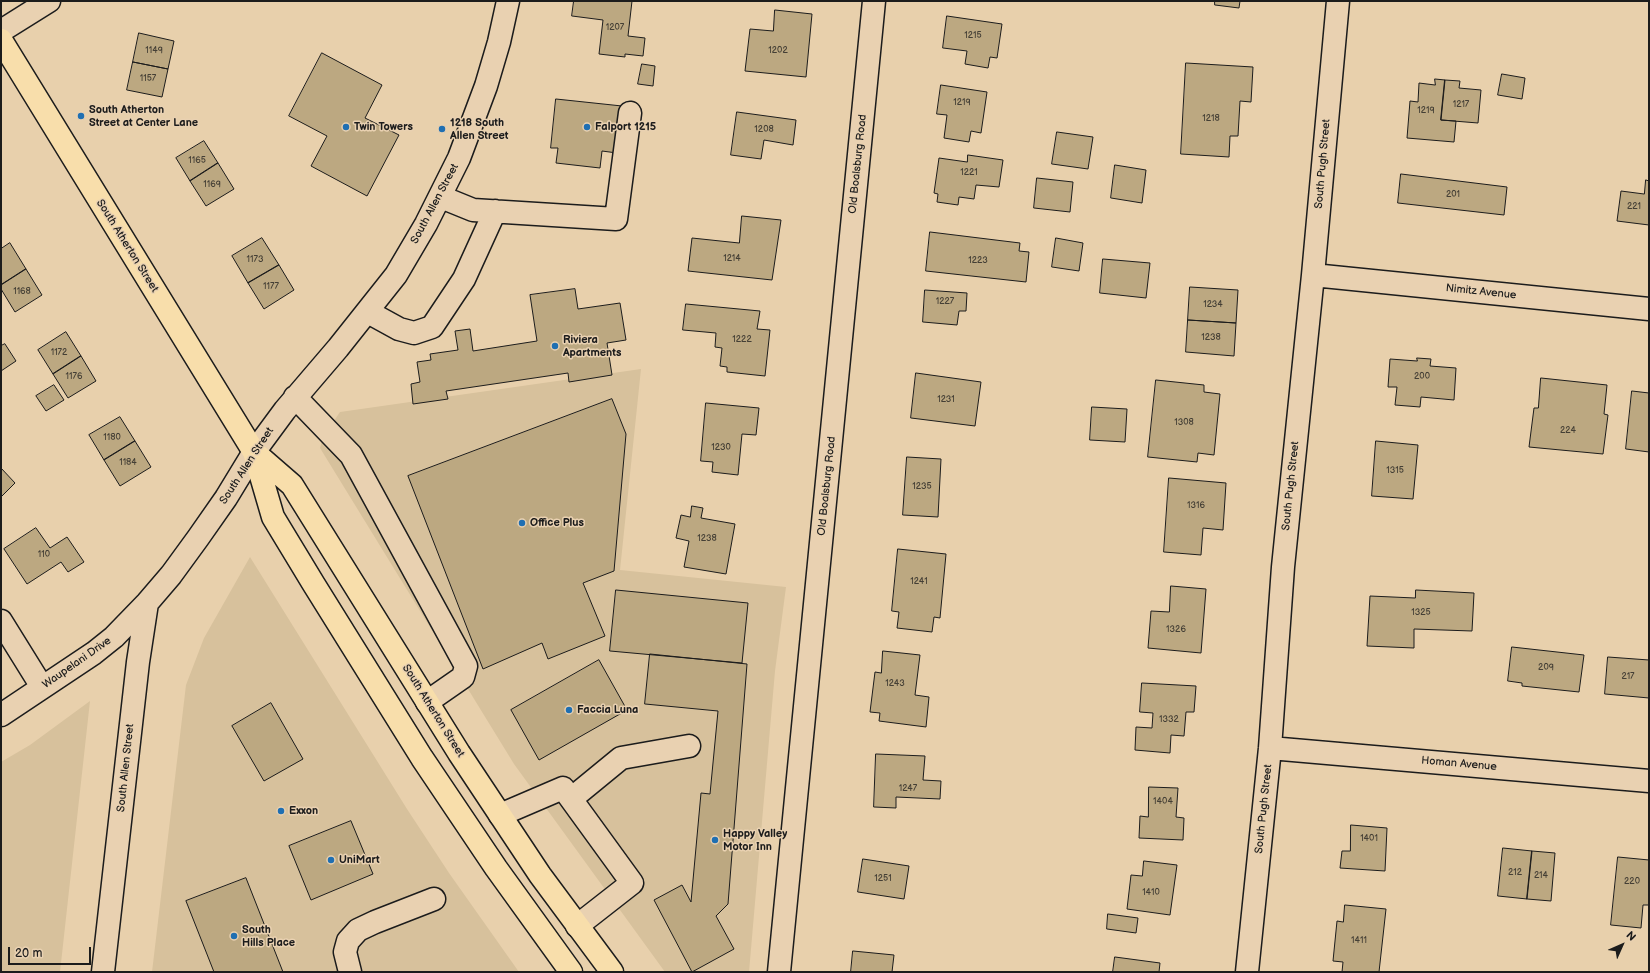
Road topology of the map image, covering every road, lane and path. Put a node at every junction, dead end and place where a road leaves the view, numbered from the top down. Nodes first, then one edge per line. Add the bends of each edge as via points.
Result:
1 (49, 1) edge
2 (508, 1) edge
3 (874, 1) edge
4 (1338, 1) edge
5 (1, 31) edge
6 (1, 40) edge
7 (630, 113) dead end
8 (441, 197) junction
9 (495, 211) junction
10 (1313, 275) junction
11 (1649, 310) edge
12 (368, 312) junction
13 (295, 397) junction
14 (254, 452) junction
15 (147, 603) junction
16 (1, 621) edge
17 (42, 688) junction
18 (427, 702) junction
19 (1, 715) edge
20 (689, 746) dead end
21 (1270, 748) junction
22 (1649, 781) edge
23 (571, 799) junction
24 (500, 815) junction
25 (434, 899) dead end
26 (577, 926) junction
27 (104, 972) edge
28 (350, 972) edge
29 (571, 972) edge
30 (612, 972) edge
31 (779, 972) edge
32 (1247, 972) edge

1 - 5 street
2 - 8 street, South Allen Street via 486,86 459,158
3 - 31 street, Old Boalsburg Road
4 - 10 street, South Pugh Street
6 - 14 main road, South Atherton Street
7 - 9 street via 616,219
8 - 9 street via 473,210
8 - 12 street, South Allen Street via 396,275
9 - 12 street via 464,279 432,327 414,333 399,329
10 - 11 street, Nimitz Avenue
10 - 21 street, South Pugh Street via 1283,566
12 - 13 street, South Allen Street
13 - 14 street, South Allen Street
13 - 18 street via 351,455 466,666 463,678
14 - 15 street, South Allen Street via 198,538
14 - 18 main road, South Atherton Street via 292,485
14 - 29 main road, South Atherton Street via 273,517 313,583 422,758 496,868
15 - 17 street, Waupelani Drive via 114,637
15 - 27 street, South Allen Street via 138,662
16 - 17 street
17 - 19 street, Waupelani Drive
18 - 24 main road, South Atherton Street
20 - 23 street via 621,758
21 - 22 street, Homan Avenue
21 - 32 street, South Pugh Street
23 - 24 street via 563,788
23 - 26 street via 632,883
24 - 26 main road, South Atherton Street
25 - 28 street via 358,930 348,941 345,952
26 - 30 main road, South Atherton Street

